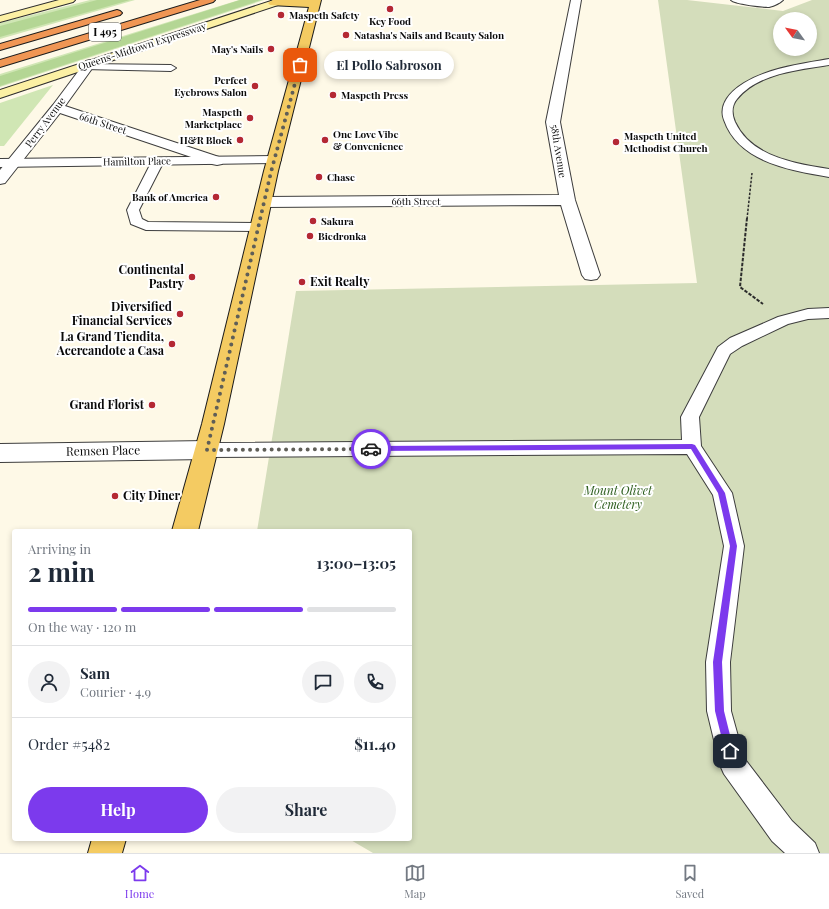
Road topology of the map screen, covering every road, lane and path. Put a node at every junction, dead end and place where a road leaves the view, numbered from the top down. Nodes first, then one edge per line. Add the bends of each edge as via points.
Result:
1 (69, 0) edge
2 (210, 0) edge
3 (284, 0) edge
4 (576, 0) edge
5 (736, 0) edge
6 (778, 0) edge
7 (315, 2) edge
8 (273, 4) junction
9 (130, 9) dead end
10 (0, 19) edge
11 (0, 47) edge
12 (829, 62) edge
13 (0, 64) edge
14 (88, 65) junction
15 (171, 68) dead end
16 (0, 94) edge
17 (57, 108) junction
18 (755, 149) junction
19 (274, 160) junction
20 (158, 161) junction
21 (217, 161) junction
22 (7, 163) edge
23 (829, 173) edge
24 (0, 180) edge
25 (567, 200) junction
26 (265, 202) junction
27 (258, 227) junction
28 (592, 275) dead end
29 (740, 287) dead end
30 (829, 313) edge
31 (692, 447) junction
32 (207, 450) junction
33 (0, 453) edge
34 (186, 529) edge
35 (108, 841) edge
36 (105, 853) edge
37 (805, 853) edge

1 - 10 main road
2 - 13 highway, I 495
3 - 8 main road, Queens-Midtown Expressway
4 - 25 street, 58th Avenue via 553,122
5 - 6 street via 768,4
7 - 8 main road
7 - 19 main road
8 - 14 main road, Queens-Midtown Expressway
9 - 11 highway, I 495
12 - 18 lane via 780,71 755,81 736,93 726,112 728,120 740,140
14 - 15 lane
14 - 16 main road, Queens-Midtown Expressway
14 - 17 street, Perry Avenue
17 - 21 street, 66th Street
17 - 22 street, Perry Avenue
18 - 23 lane via 779,162
18 - 29 path
19 - 21 street, Hamilton Place
19 - 26 main road
20 - 21 street, Hamilton Place
20 - 22 street, Hamilton Place
20 - 27 lane via 133,210 136,221 146,226
22 - 24 street, Perry Avenue
25 - 26 street, 66th Street
25 - 28 street, 58th Avenue
26 - 27 main road
27 - 32 main road
30 - 31 lane via 808,314 772,324 724,351 690,417
31 - 32 lane
31 - 37 lane via 722,493 734,546 718,662 719,711 733,765 782,831
32 - 33 street, Remsen Place
32 - 34 main road
35 - 36 main road

